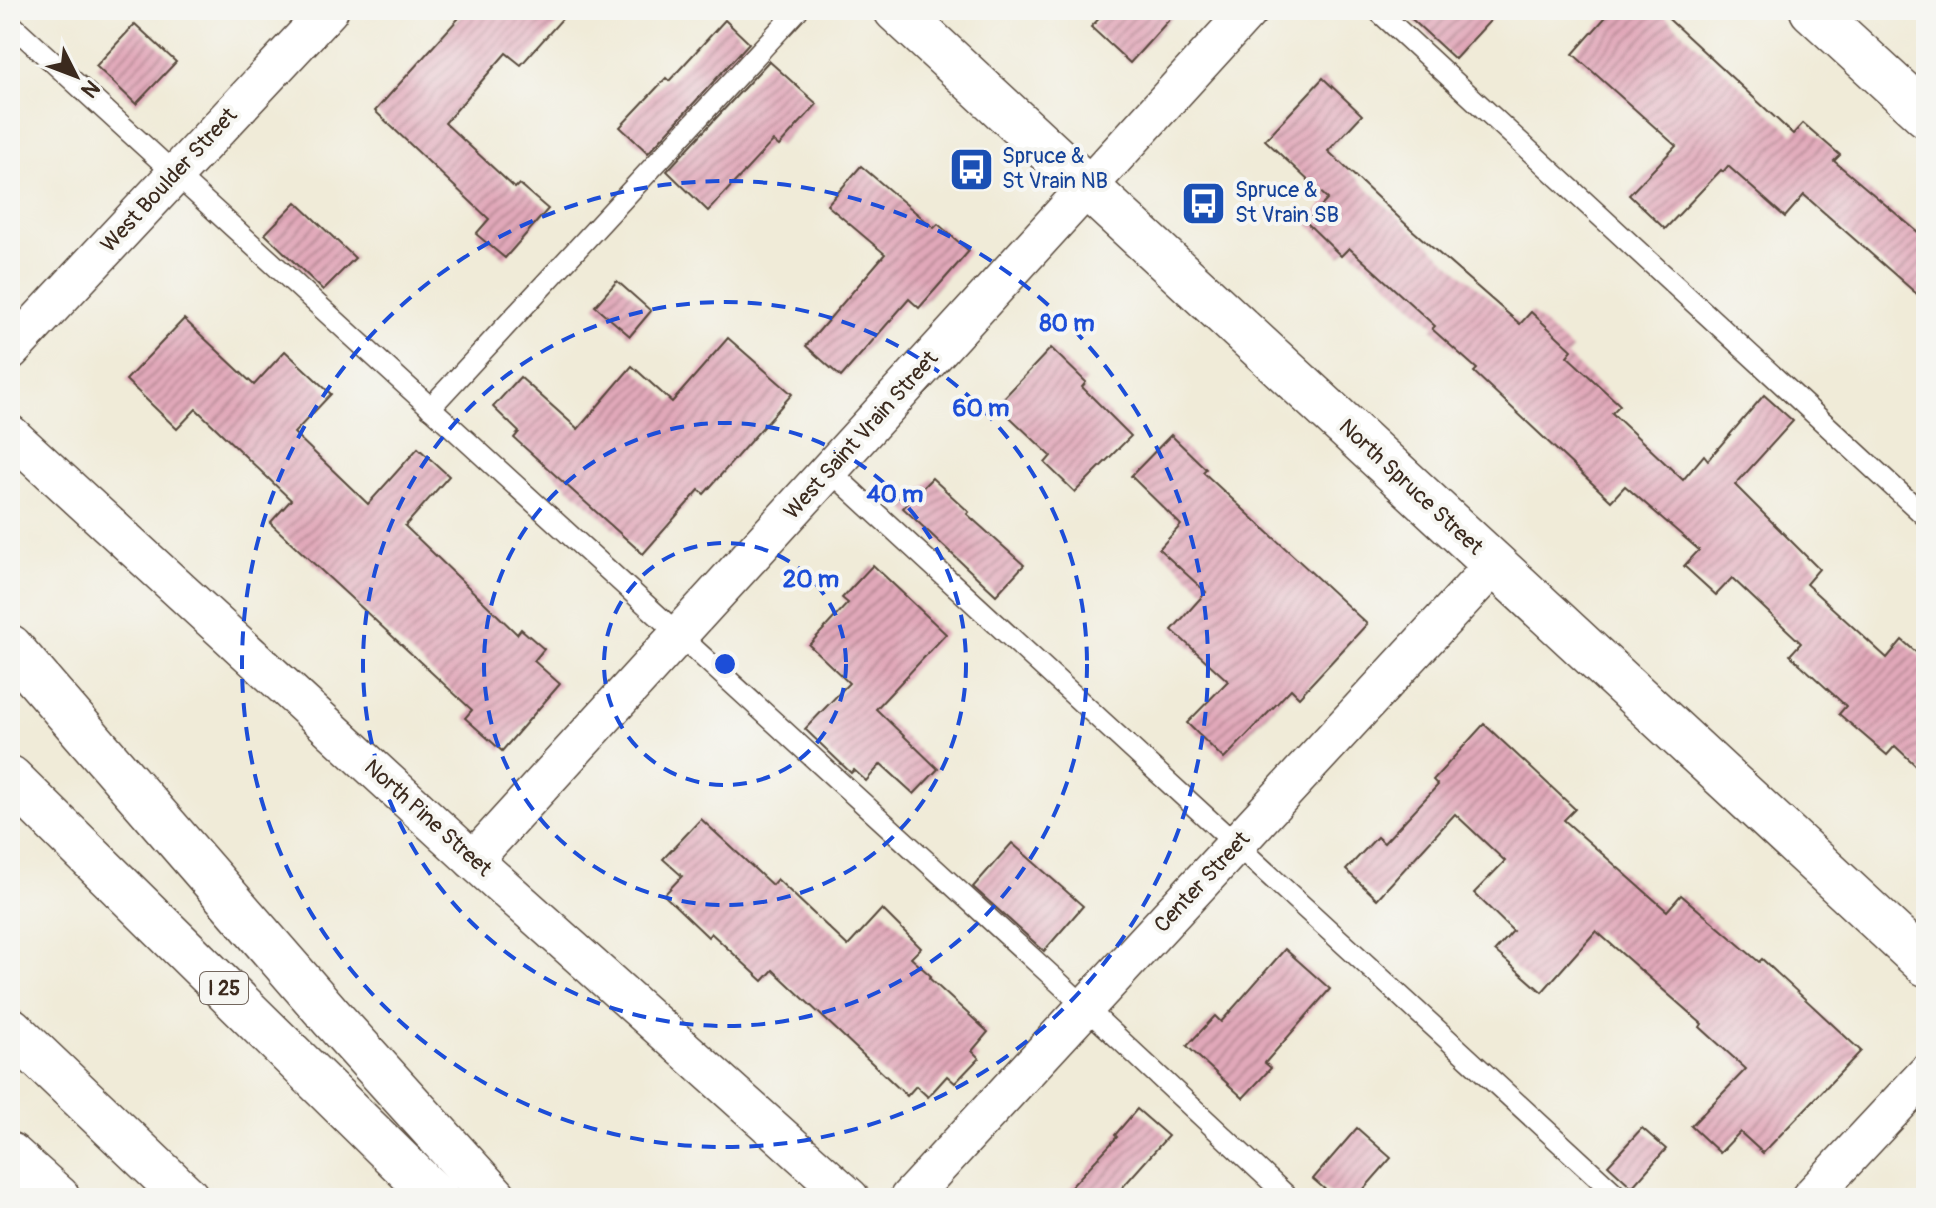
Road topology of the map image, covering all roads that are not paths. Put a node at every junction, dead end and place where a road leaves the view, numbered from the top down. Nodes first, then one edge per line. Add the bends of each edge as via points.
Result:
1 (329, 10) edge
2 (798, 10) edge
3 (896, 10) edge
4 (1249, 10) edge
5 (1377, 10) edge
6 (1812, 10) edge
7 (10, 23) edge
8 (1926, 115) edge
9 (176, 173) junction
10 (1088, 186) junction
11 (10, 351) edge
12 (430, 408) junction
13 (10, 434) edge
14 (829, 470) junction
15 (1926, 517) edge
16 (1494, 565) junction
17 (678, 635) junction
18 (10, 647) edge
19 (10, 778) edge
20 (1235, 845) junction
21 (473, 860) junction
22 (1926, 964) edge
23 (1086, 1008) junction
24 (10, 1029) edge
25 (1926, 1074) edge
26 (10, 1155) edge
27 (58, 1198) edge
28 (187, 1198) edge
29 (437, 1198) edge
30 (495, 1198) edge
31 (850, 1198) edge
32 (909, 1198) edge
33 (1289, 1198) edge
34 (1620, 1198) edge
35 (1810, 1198) edge

1 - 9 street, West Boulder Street
2 - 12 lane
3 - 10 main road, North Spruce Street
4 - 10 street, West Saint Vrain Street
5 - 15 lane
6 - 8 main road
7 - 9 lane
9 - 11 street, West Boulder Street
9 - 12 lane
10 - 14 street, West Saint Vrain Street
10 - 16 main road, North Spruce Street
12 - 17 lane
13 - 21 street, North Pine Street
14 - 17 street, West Saint Vrain Street
14 - 20 lane
16 - 20 street, Center Street
16 - 22 main road, North Spruce Street
17 - 21 street, West Saint Vrain Street
17 - 23 lane
18 - 30 main road
19 - 29 main road, I 25
20 - 23 street, Center Street
20 - 34 lane
21 - 31 street, North Pine Street
23 - 32 street, Center Street
23 - 33 lane
24 - 28 main road
25 - 35 street
26 - 27 main road

